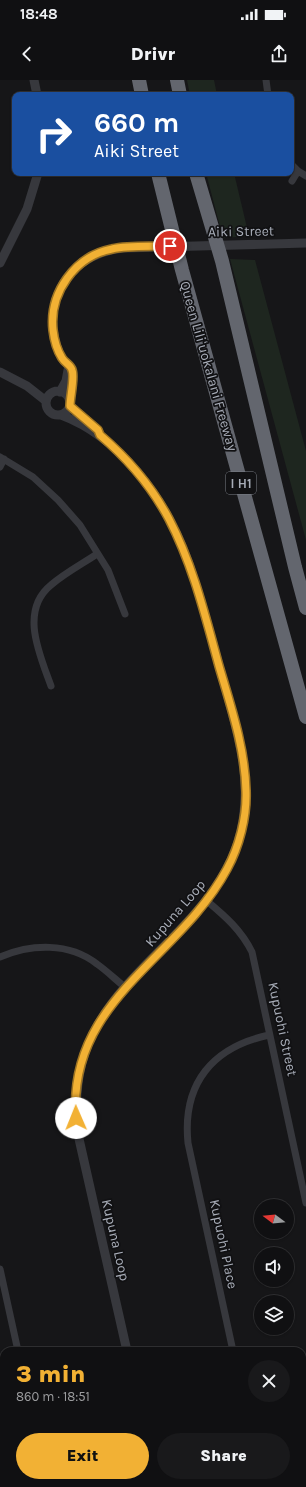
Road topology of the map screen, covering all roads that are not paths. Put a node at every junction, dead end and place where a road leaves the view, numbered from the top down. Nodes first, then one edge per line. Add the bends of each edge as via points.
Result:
1 (34, 80) edge
2 (139, 80) edge
3 (177, 80) edge
4 (266, 80) edge
5 (36, 92) edge
6 (141, 92) edge
7 (179, 92) edge
8 (268, 92) edge
9 (294, 167) edge
10 (298, 172) junction
11 (37, 176) edge
12 (159, 176) edge
13 (197, 176) edge
14 (306, 176) edge
15 (292, 181) dead end
16 (306, 243) edge
17 (0, 263) edge
18 (70, 366) junction
19 (0, 372) edge
20 (27, 386) junction
21 (56, 392) junction
22 (46, 401) junction
23 (69, 402) junction
24 (61, 415) junction
25 (100, 435) junction
26 (2, 458) edge
27 (0, 466) edge
28 (97, 554) junction
29 (306, 608) edge
30 (125, 614) dead end
31 (51, 686) dead end
32 (300, 695) junction
33 (306, 717) edge
34 (306, 728) edge
35 (207, 901) junction
36 (0, 957) edge
37 (126, 988) junction
38 (269, 1035) junction
39 (306, 1203) edge
40 (0, 1269) edge
41 (17, 1347) edge
42 (126, 1347) edge
43 (232, 1347) edge

1 - 5 street
2 - 6 highway
3 - 7 highway
4 - 8 street
9 - 10 street
10 - 14 street
10 - 15 street
11 - 17 street via 27,209
12 - 32 highway, Queen Liliʻuokalani Freeway / I H1 via 182,270
13 - 29 highway, I H1 via 222,261 294,567
16 - 18 street, Aiki Street via 124,248 89,257 69,275 54,307 55,341 63,359
18 - 21 street via 66,381
18 - 23 street, Aiki Street via 73,378
19 - 20 street
20 - 21 street
20 - 22 street
21 - 22 street
21 - 23 street
22 - 24 street via 48,410
23 - 24 street via 66,412
23 - 25 street, Kupuna Loop
24 - 25 street, Kupuna Loop
25 - 35 street, Kupuna Loop via 142,478 168,517 188,560 240,742 246,793 244,819 228,868
26 - 27 street
26 - 28 street via 33,477 58,500 80,525
28 - 30 street via 108,570
28 - 31 street via 50,585 38,605 34,620 35,636
32 - 33 highway, Queen Liliʻuokalani Freeway / I H1
32 - 34 highway
35 - 37 street, Kupuna Loop
35 - 38 street, Kupuohi Street via 231,921 246,941 255,965
36 - 37 street via 27,948 70,951 97,963
37 - 42 street, Kupuna Loop via 103,1016 91,1037 77,1082 76,1106 77,1130
38 - 39 street, Kupuohi Street
38 - 43 street, Kupuohi Place via 239,1044 222,1054 200,1079 187,1116 188,1143
40 - 41 street

